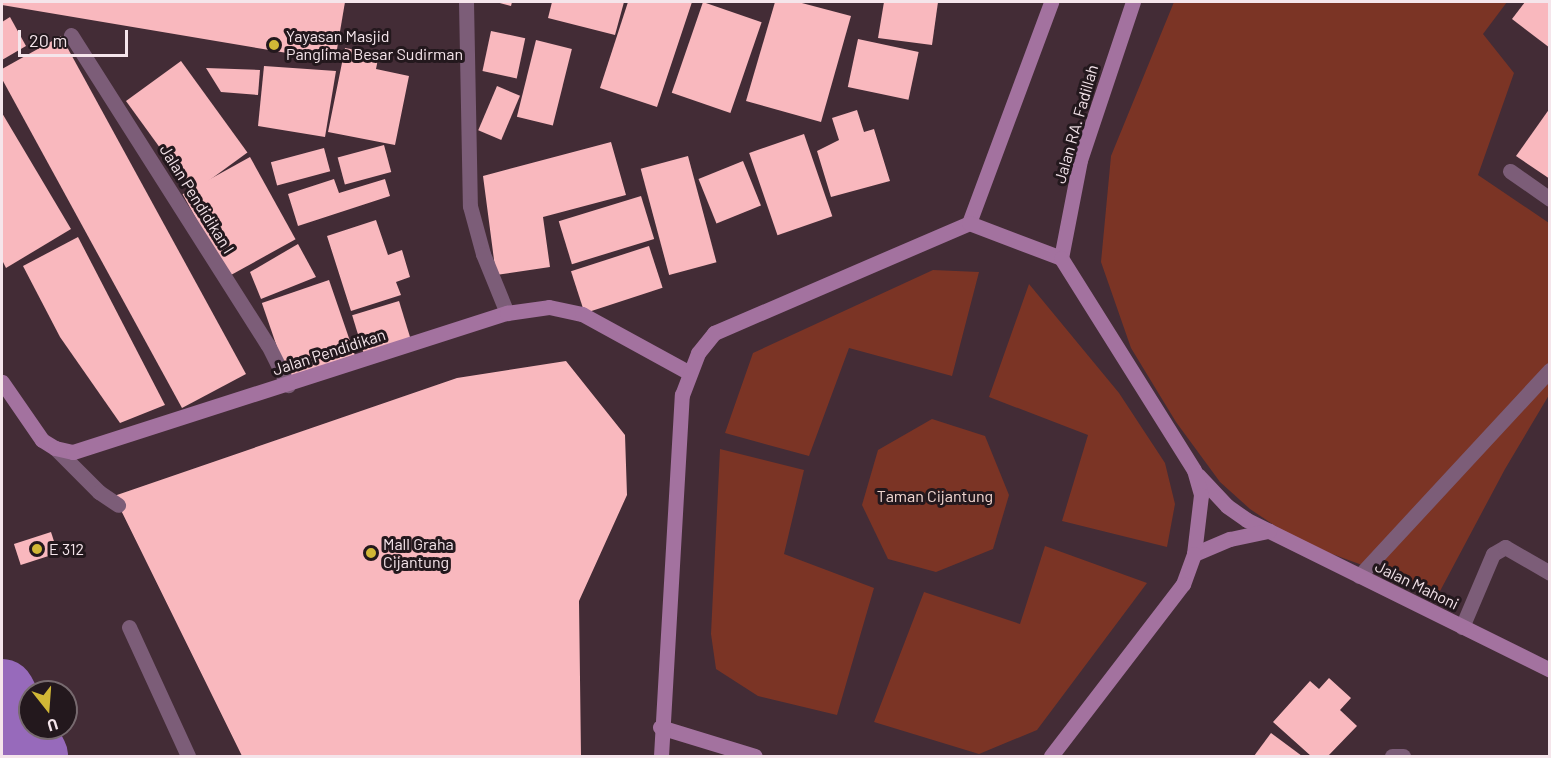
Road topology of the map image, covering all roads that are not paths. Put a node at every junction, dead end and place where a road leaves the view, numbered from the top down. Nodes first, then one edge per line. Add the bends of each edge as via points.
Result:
1 (466, 2) edge
2 (1051, 2) edge
3 (1133, 2) edge
4 (71, 35) dead end
5 (1510, 171) dead end
6 (1550, 199) edge
7 (969, 222) junction
8 (1061, 258) junction
9 (507, 313) junction
10 (1550, 370) edge
11 (688, 372) junction
12 (2, 382) edge
13 (288, 385) junction
14 (55, 448) junction
15 (1194, 470) junction
16 (118, 505) dead end
17 (1269, 531) junction
18 (1194, 554) junction
19 (1550, 573) edge
20 (1359, 576) junction
21 (129, 627) dead end
22 (1462, 627) junction
23 (1550, 670) edge
24 (660, 727) junction
25 (188, 756) edge
26 (661, 756) edge
27 (755, 756) edge
28 (1051, 756) edge

1 - 9 street via 470,206 483,254
2 - 7 main road
3 - 8 main road, Jalan RA. Fadillah via 1080,160
4 - 13 street, Jalan Pendidikan I via 268,345
5 - 6 street
7 - 8 main road
7 - 11 main road via 714,333
8 - 15 main road
9 - 11 main road, Jalan Pendidikan via 549,307 582,314
9 - 13 main road, Jalan Pendidikan
10 - 20 street
11 - 24 main road via 682,395
12 - 14 main road via 42,440
13 - 14 main road, Jalan Pendidikan via 92,448 73,452
14 - 16 street via 99,492
15 - 17 main road, Jalan Mahoni via 1227,506
15 - 18 main road via 1201,495
17 - 18 main road via 1230,539
17 - 20 main road, Jalan Mahoni
18 - 28 main road via 1184,584
19 - 22 street via 1505,547 1493,554
20 - 22 main road, Jalan Mahoni
21 - 25 street
22 - 23 main road, Jalan Mahoni
24 - 26 main road
24 - 27 main road

